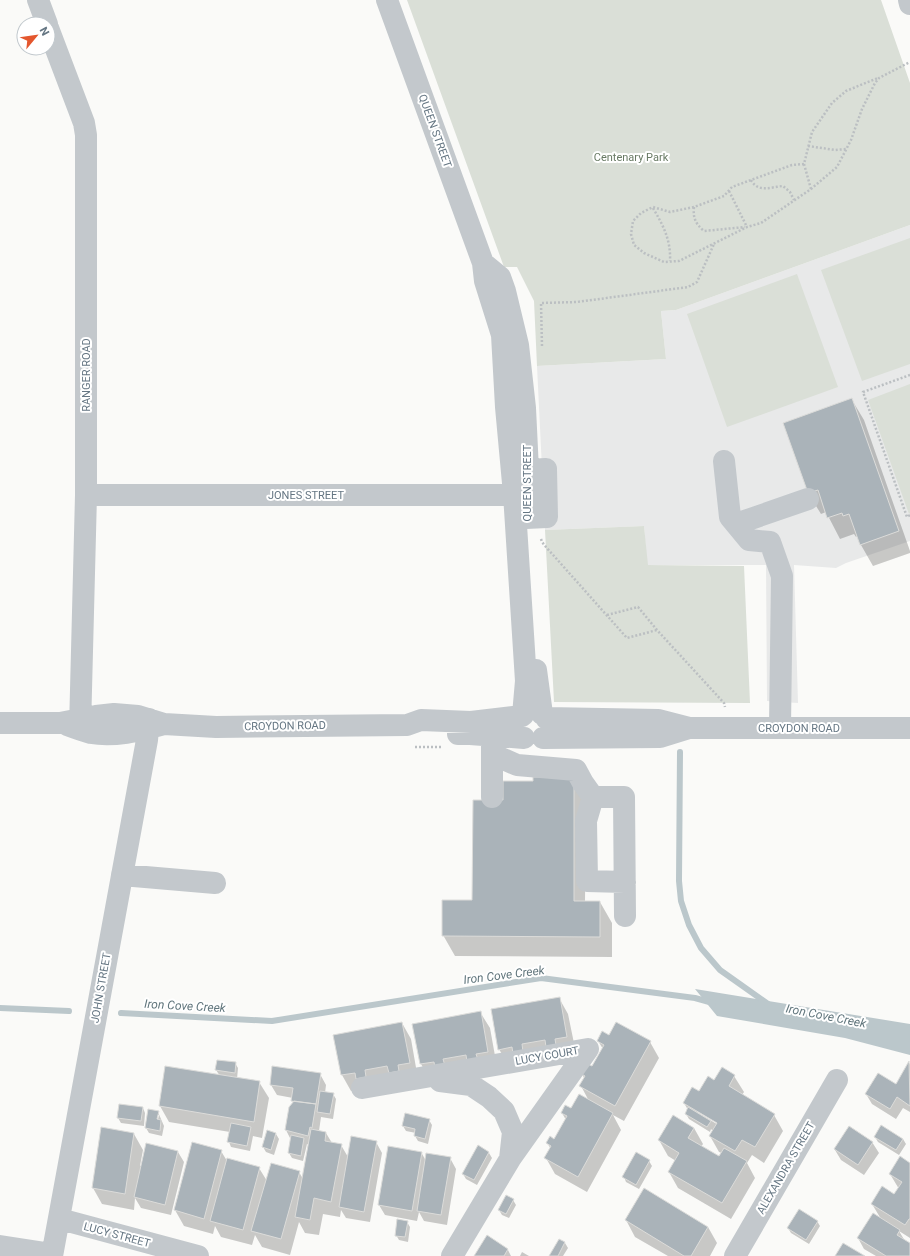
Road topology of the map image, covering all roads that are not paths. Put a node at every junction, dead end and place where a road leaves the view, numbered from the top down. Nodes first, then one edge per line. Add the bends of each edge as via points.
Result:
1 (38, 0) edge
2 (387, 0) edge
3 (909, 0) edge
4 (910, 4) edge
5 (44, 16) edge
6 (56, 49) edge
7 (483, 263) junction
8 (724, 461) dead end
9 (528, 470) junction
10 (86, 495) junction
11 (520, 495) junction
12 (808, 499) dead end
13 (527, 524) junction
14 (736, 524) junction
15 (0, 723) edge
16 (74, 723) junction
17 (533, 723) junction
18 (154, 724) junction
19 (780, 728) junction
20 (910, 728) edge
21 (492, 736) junction
22 (492, 797) dead end
23 (593, 797) junction
24 (122, 875) junction
25 (625, 882) junction
26 (215, 883) dead end
27 (625, 916) dead end
28 (420, 1078) junction
29 (837, 1080) dead end
30 (362, 1088) dead end
31 (510, 1159) junction
32 (60, 1219) junction
33 (0, 1246) edge
34 (52, 1255) edge
35 (198, 1256) edge
36 (452, 1256) edge
37 (735, 1256) edge

1 - 5 street
2 - 7 street, QUEEN STREET
3 - 4 street
6 - 10 street, RANGER ROAD via 84,123 86,135
7 - 9 street, QUEEN STREET via 500,277 518,345
7 - 11 street, QUEEN STREET via 485,281 502,335 506,407
8 - 14 street via 730,517
9 - 11 street, QUEEN STREET
9 - 13 street via 546,470 547,517
10 - 11 street, JONES STREET
10 - 16 street, RANGER ROAD
11 - 13 street, QUEEN STREET
11 - 17 street, QUEEN STREET via 526,681
12 - 14 street
13 - 17 street, QUEEN STREET via 537,684
14 - 19 street via 749,540 770,542 782,576
15 - 16 street, CROYDON ROAD
16 - 18 street, CROYDON ROAD via 114,714 138,716
17 - 19 street, CROYDON ROAD via 658,720 689,728
17 - 21 street, CROYDON ROAD
18 - 21 street, CROYDON ROAD via 216,727 407,725 421,720 471,722
18 - 24 street, JOHN STREET
19 - 20 street, CROYDON ROAD
21 - 22 street
21 - 23 street via 517,766 576,770
23 - 25 street via 624,797
23 - 25 street via 586,821 587,882
24 - 26 street
24 - 32 street, JOHN STREET
25 - 27 street
28 - 30 street, LUCY COURT
28 - 31 street, LUCY COURT via 471,1085 504,1111 513,1132
28 - 31 street, LUCY COURT via 588,1049
29 - 37 street, ALEXANDRA STREET
31 - 36 street, LUCY COURT
32 - 34 street, JOHN STREET
32 - 35 street, LUCY STREET
33 - 34 street

